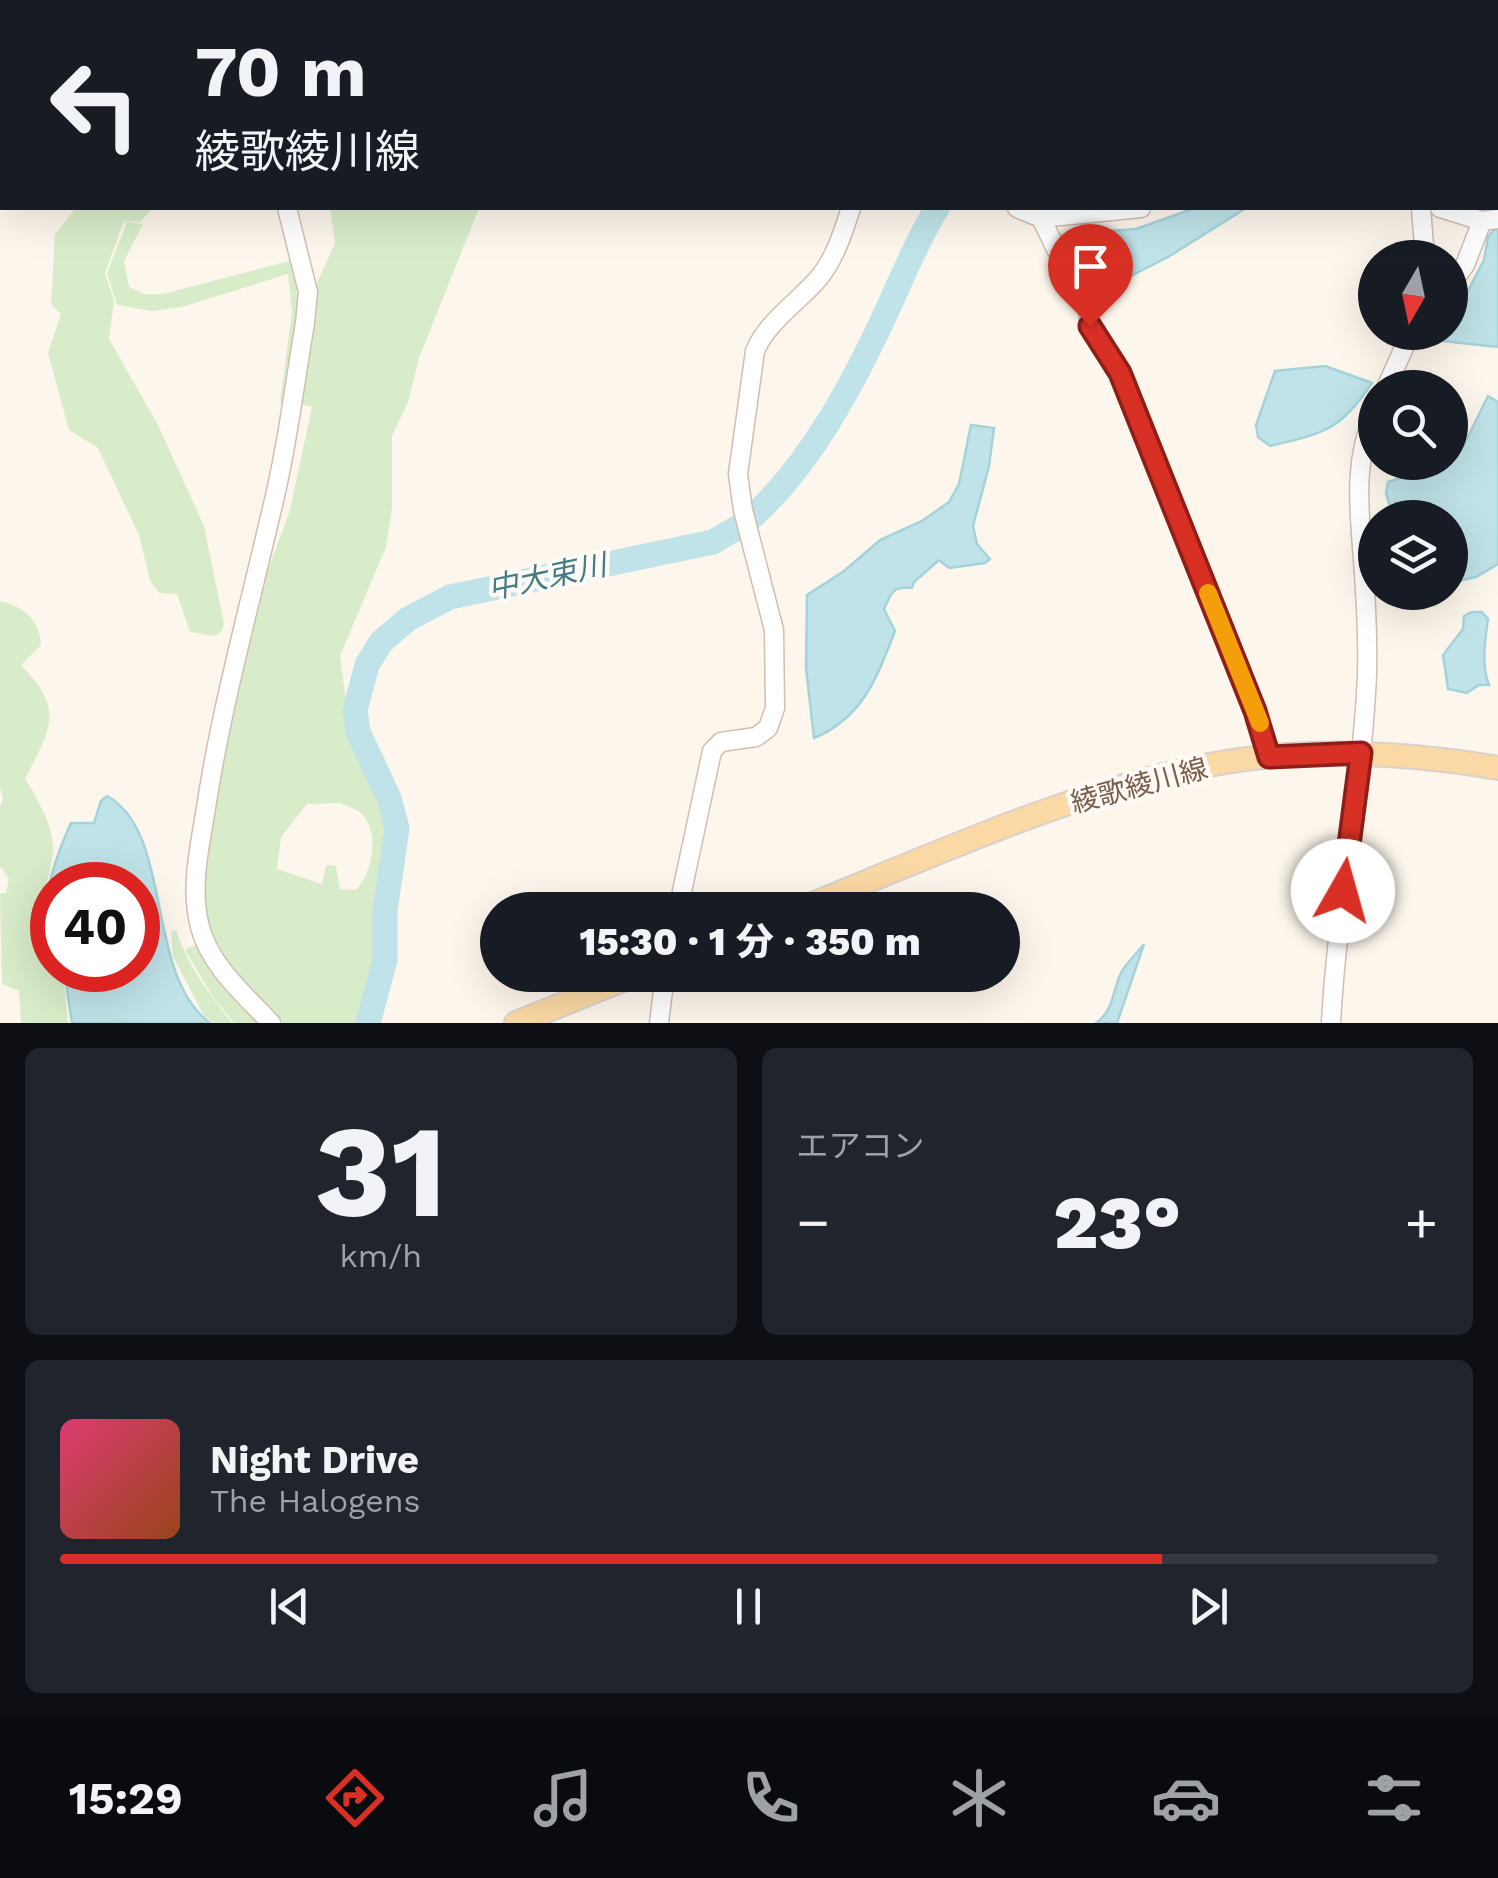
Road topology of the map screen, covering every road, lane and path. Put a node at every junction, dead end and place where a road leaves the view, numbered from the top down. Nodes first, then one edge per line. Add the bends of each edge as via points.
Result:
1 (288, 210) edge
2 (850, 210) edge
3 (1102, 210) edge
4 (1429, 210) edge
5 (1439, 210) edge
6 (1044, 213) edge
7 (1490, 220) edge
8 (1426, 240) edge
9 (1468, 258) edge
10 (1358, 475) edge
11 (1361, 753) junction
12 (1269, 757) junction
13 (1498, 768) edge
14 (682, 892) edge
15 (844, 892) edge
16 (593, 992) edge
17 (663, 992) edge
18 (271, 1023) edge
19 (516, 1023) edge
20 (658, 1023) edge
21 (1331, 1023) edge

1 - 18 street via 308,292 305,323 272,514 224,705 196,900 209,950
2 - 14 street via 821,276 754,350 738,474 774,630 775,708 768,728 756,737 721,742 712,752
3 - 6 street
4 - 8 street
5 - 7 street
6 - 12 street via 1056,249 1088,292 1090,326 1120,373
7 - 9 street
10 - 11 street via 1368,616
11 - 12 main road, 綾歌綾川線
11 - 13 main road, 綾歌綾川線
11 - 21 street
12 - 15 main road, 綾歌綾川線 via 1166,774 1090,796
16 - 19 main road
17 - 20 street

